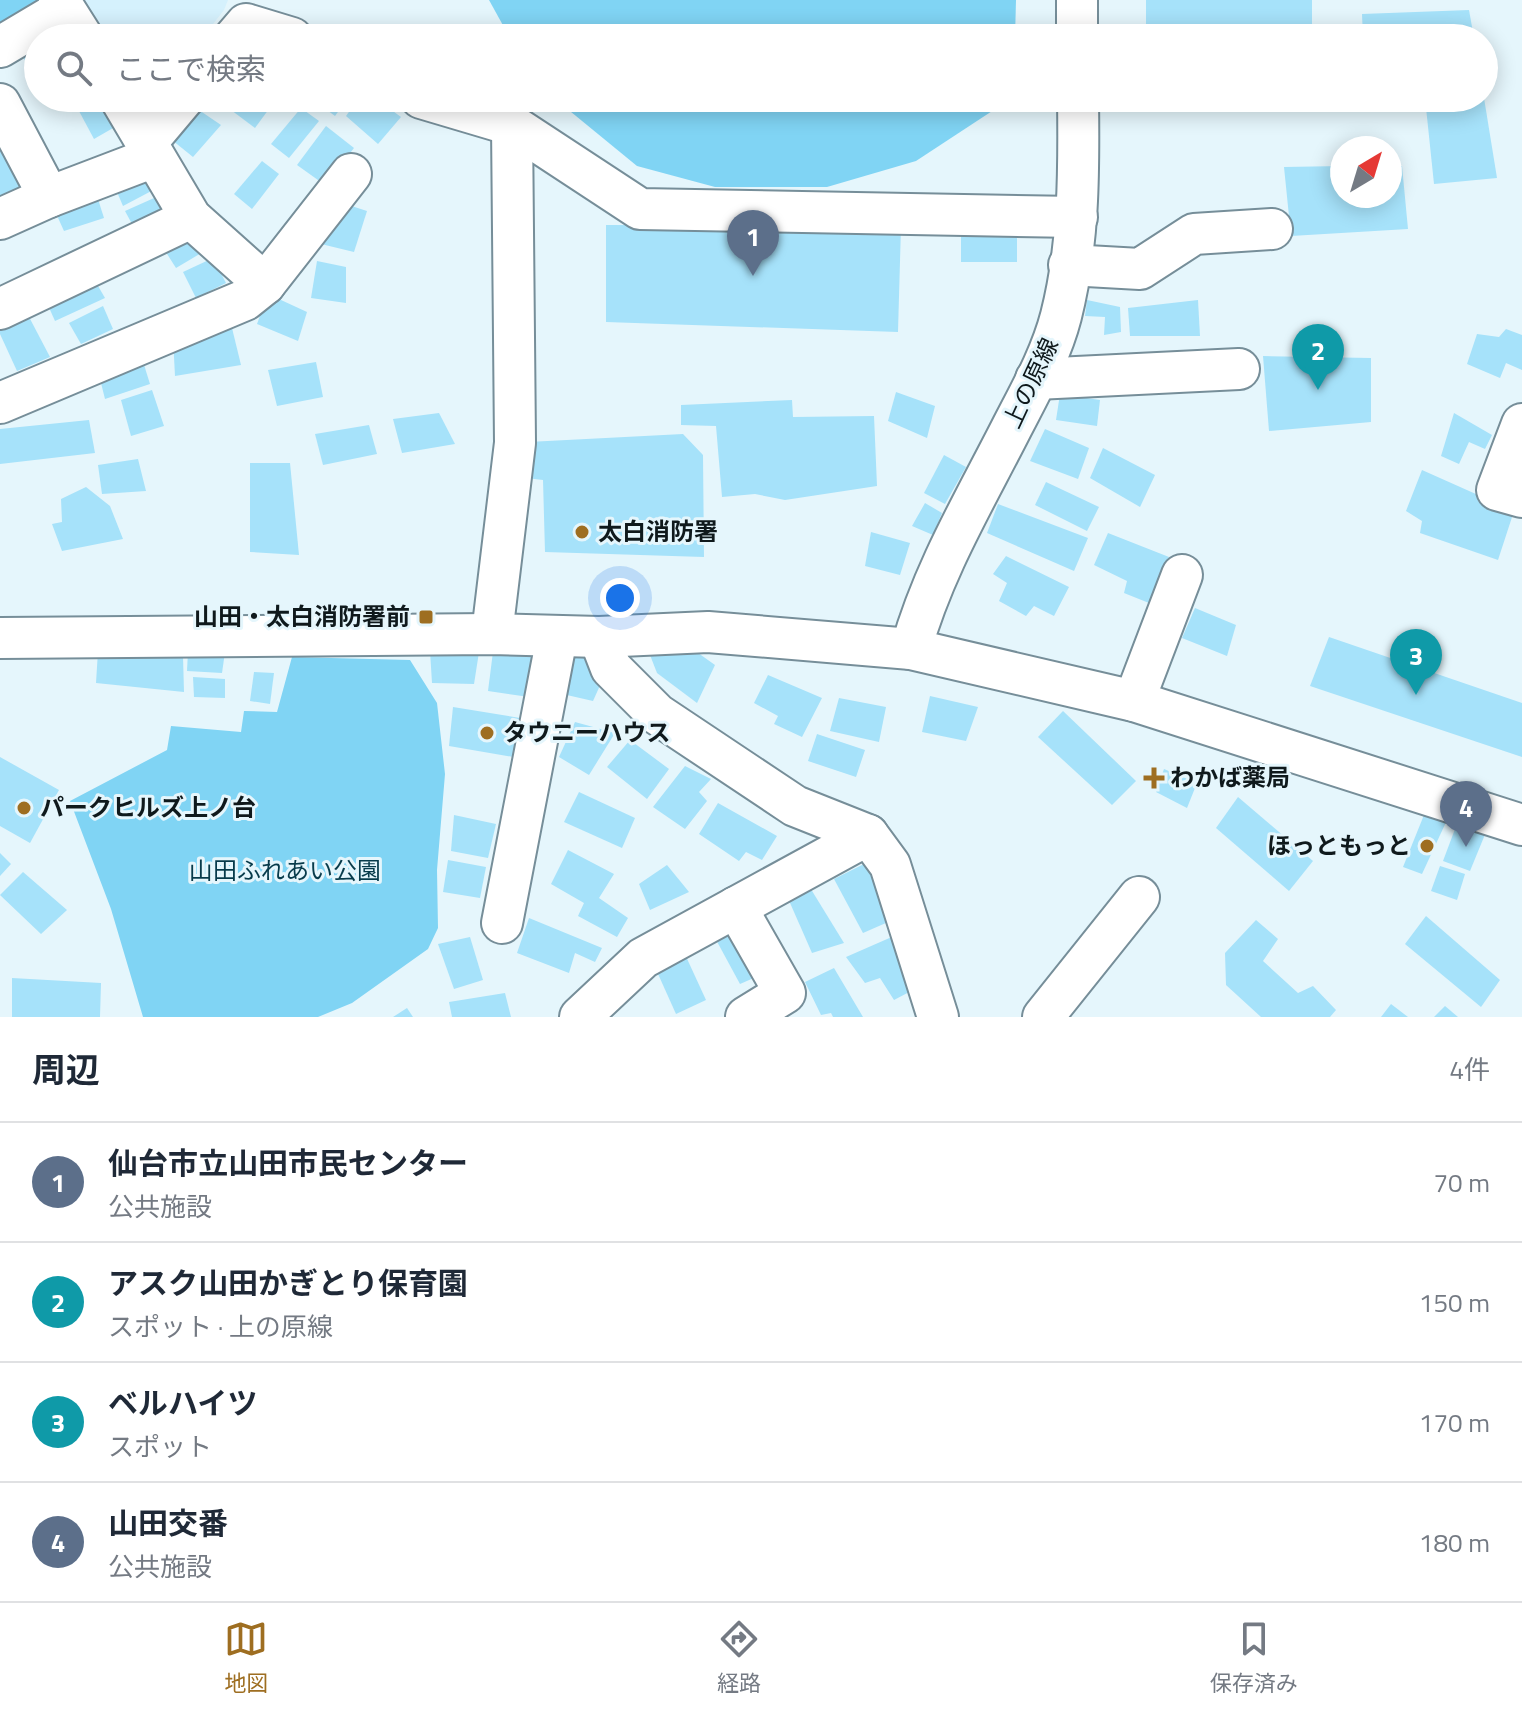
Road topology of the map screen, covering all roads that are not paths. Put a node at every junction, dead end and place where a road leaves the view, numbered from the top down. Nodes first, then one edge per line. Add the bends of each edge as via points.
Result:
1 (1077, 0) edge
2 (1077, 24) edge
3 (24, 36) edge
4 (0, 47) edge
5 (0, 104) edge
6 (129, 112) edge
7 (175, 112) edge
8 (468, 112) edge
9 (1078, 112) edge
10 (512, 125) junction
11 (151, 149) junction
12 (351, 174) dead end
13 (49, 197) junction
14 (1077, 217) junction
15 (191, 218) junction
16 (0, 219) edge
17 (1272, 229) dead end
18 (1069, 265) junction
19 (265, 284) junction
20 (0, 309) edge
21 (1239, 369) dead end
22 (1036, 379) junction
23 (0, 403) edge
24 (1522, 424) edge
25 (1522, 497) edge
26 (1182, 575) dead end
27 (492, 634) junction
28 (557, 637) junction
29 (599, 637) junction
30 (0, 638) edge
31 (911, 649) junction
32 (1134, 701) junction
33 (1522, 825) edge
34 (868, 835) junction
35 (1139, 897) dead end
36 (736, 907) junction
37 (502, 923) dead end
38 (600, 1010) edge
39 (746, 1017) edge
40 (938, 1017) edge
41 (1043, 1017) edge

1 - 2 street
3 - 4 street
5 - 13 street
6 - 11 street
7 - 11 street
8 - 10 street
9 - 14 street, 上の原線
10 - 14 street via 640,209
10 - 27 street via 515,443
11 - 13 street
11 - 15 street
12 - 19 street
13 - 16 street
14 - 18 street, 上の原線
15 - 19 street
15 - 20 street
17 - 18 street via 1194,234 1140,269
18 - 22 street, 上の原線 via 1061,317
19 - 23 street via 245,300
21 - 22 street
22 - 31 street, 上の原線 via 940,567
24 - 25 street via 1497,490
26 - 32 street
27 - 28 street
27 - 30 street
28 - 29 street
28 - 37 street
29 - 31 street via 708,632
29 - 34 street via 611,668 657,714 795,806
31 - 32 street
32 - 33 street
34 - 36 street
34 - 40 street via 890,865
35 - 41 street
36 - 38 street via 643,958
36 - 39 street via 785,993

